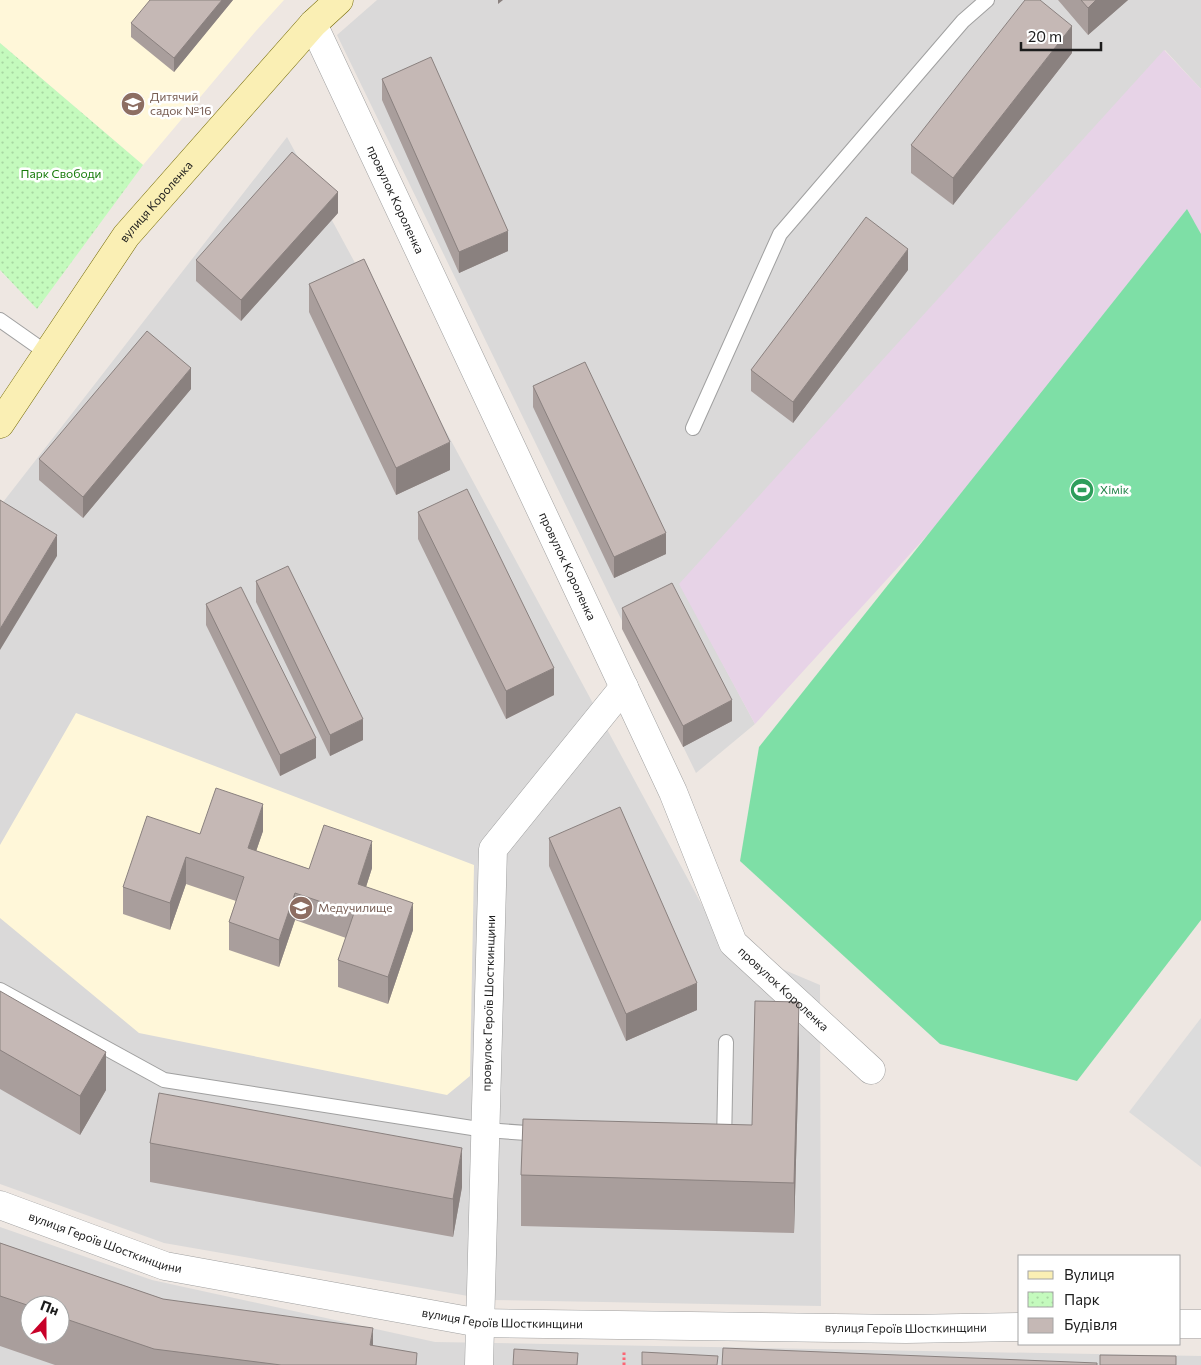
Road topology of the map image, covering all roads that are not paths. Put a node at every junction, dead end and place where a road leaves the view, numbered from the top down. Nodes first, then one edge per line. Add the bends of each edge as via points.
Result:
1 (339, 0) edge
2 (987, 0) edge
3 (313, 24) junction
4 (0, 320) edge
5 (47, 353) junction
6 (0, 424) edge
7 (692, 428) dead end
8 (624, 687) junction
9 (0, 990) edge
10 (726, 1042) dead end
11 (871, 1070) dead end
12 (485, 1130) junction
13 (555, 1135) edge
14 (714, 1146) edge
15 (0, 1205) edge
16 (480, 1323) junction
17 (1181, 1324) edge
18 (1201, 1324) edge
19 (1018, 1327) edge
20 (479, 1365) edge

1 - 3 main road, вулиця Короленка
2 - 7 lane via 962,22 780,234
3 - 5 main road, вулиця Короленка via 126,236
3 - 8 street, провулок Короленка
4 - 5 lane
5 - 6 main road, вулиця Короленка
8 - 11 street, провулок Короленка via 673,792 733,944
8 - 12 street, провулок Героїв Шосткинщини via 493,849
9 - 12 lane via 164,1080
10 - 14 lane via 724,1147
12 - 13 lane
12 - 16 street, провулок Героїв Шосткинщини
15 - 16 street, вулиця Героїв Шосткинщини via 166,1266
16 - 19 street, вулиця Героїв Шосткинщини via 906,1329
16 - 20 street, провулок Героїв Шосткинщини
17 - 18 street

